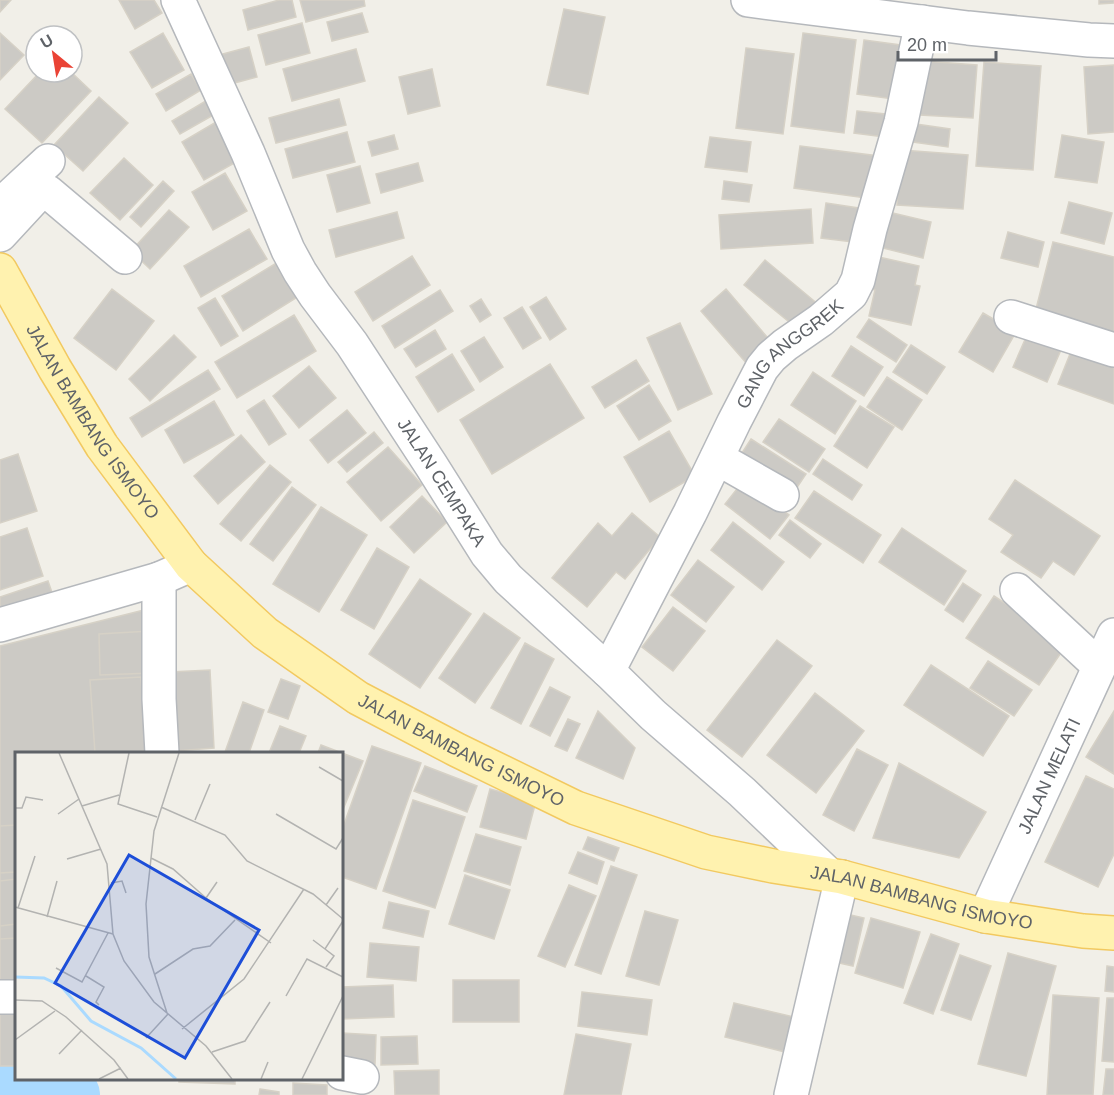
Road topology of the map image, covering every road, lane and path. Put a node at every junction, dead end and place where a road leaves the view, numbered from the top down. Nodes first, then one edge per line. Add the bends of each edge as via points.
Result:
1 (178, 0) edge
2 (748, 0) edge
3 (922, 22) junction
4 (1114, 41) edge
5 (4, 221) edge
6 (125, 257) dead end
7 (0, 270) edge
8 (1011, 317) dead end
9 (1114, 350) edge
10 (717, 458) junction
11 (782, 495) dead end
12 (191, 565) junction
13 (159, 579) junction
14 (1017, 590) dead end
15 (0, 625) edge
16 (1114, 635) edge
17 (1099, 666) junction
18 (608, 671) junction
19 (162, 752) edge
20 (835, 875) junction
21 (986, 916) junction
22 (1114, 933) edge
23 (792, 1095) edge

1 - 18 street, JALAN CEMPAKA via 288,250 315,295 352,344 487,554 508,579
2 - 3 street
3 - 4 street
3 - 10 street, GANG ANGGREK via 902,122 858,280 851,294 762,368
5 - 6 street via 37,179 42,192 48,192
7 - 12 main road, JALAN BAMBANG ISMOYO via 102,446
8 - 9 street
10 - 11 street
10 - 18 street, GANG ANGGREK
12 - 13 street
12 - 20 main road, JALAN BAMBANG ISMOYO via 265,633 358,698 576,808 706,852
13 - 15 street
13 - 19 street
14 - 17 street
16 - 17 street, JALAN MELATI
17 - 21 street, JALAN MELATI
18 - 20 street, JALAN CEMPAKA
20 - 21 main road, JALAN BAMBANG ISMOYO
20 - 23 street via 821,971
21 - 22 main road, JALAN BAMBANG ISMOYO

